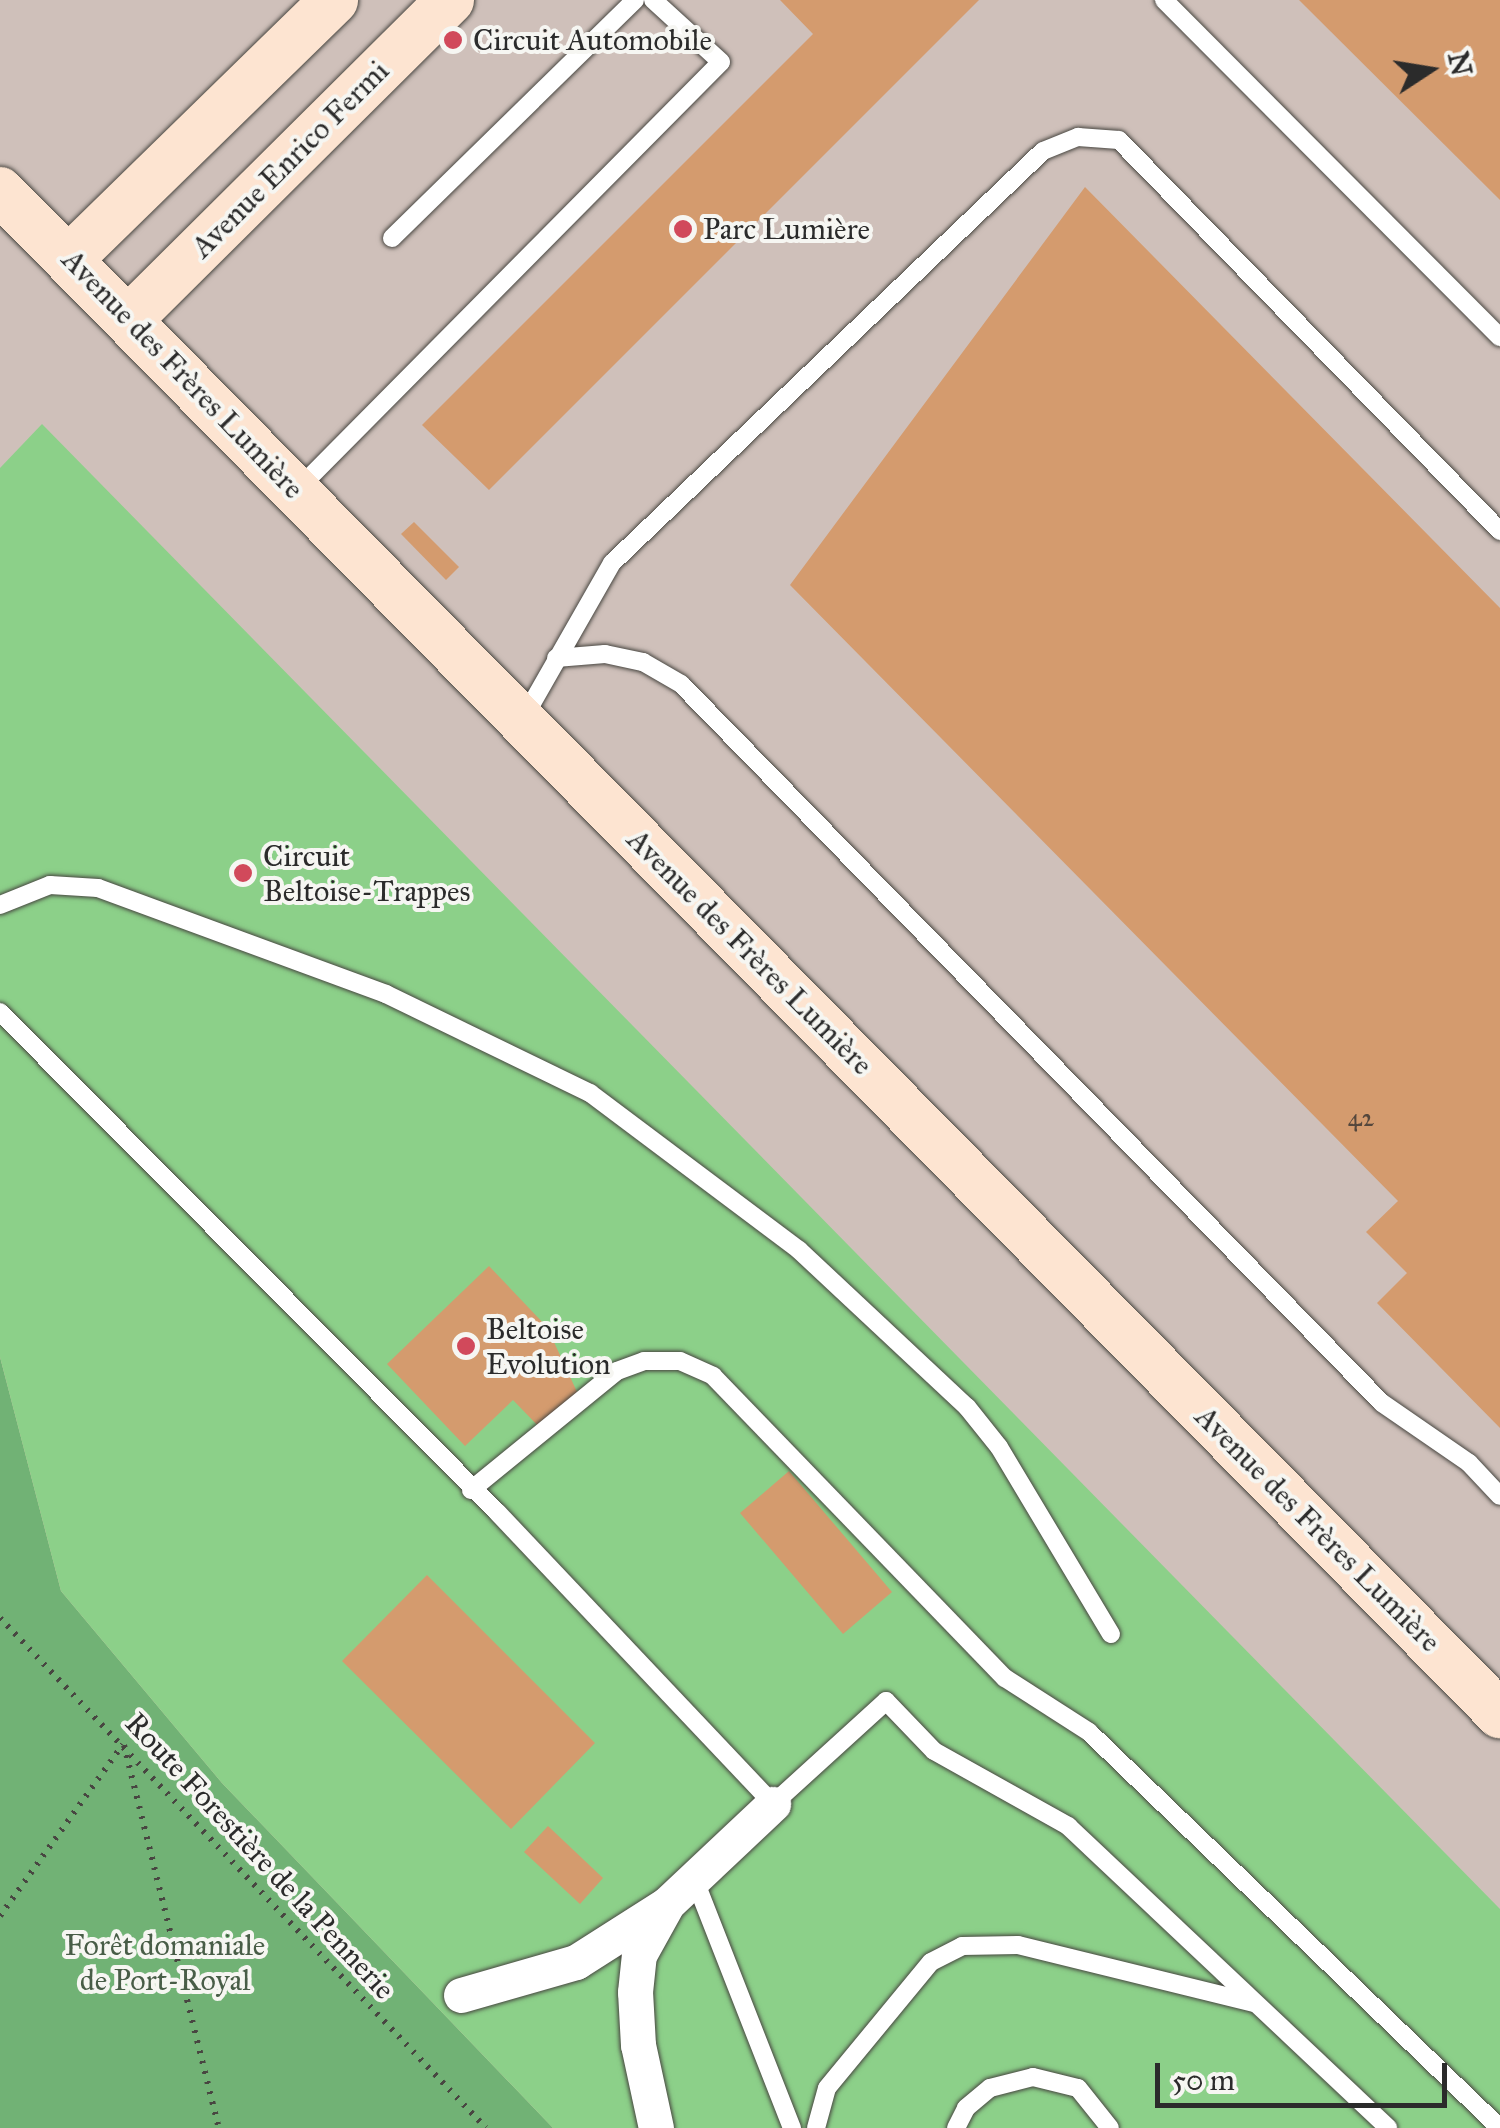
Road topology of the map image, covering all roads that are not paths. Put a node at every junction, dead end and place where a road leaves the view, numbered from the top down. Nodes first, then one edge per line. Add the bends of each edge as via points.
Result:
1 (334, 0) edge
2 (450, 0) edge
3 (635, 0) edge
4 (653, 0) edge
5 (1164, 0) edge
6 (0, 190) edge
7 (392, 238) dead end
8 (70, 258) junction
9 (130, 318) junction
10 (1500, 337) edge
11 (296, 490) junction
12 (1500, 531) edge
13 (556, 658) junction
14 (522, 720) junction
15 (0, 905) edge
16 (0, 1012) edge
17 (471, 1490) junction
18 (1500, 1496) edge
19 (1111, 1634) dead end
20 (1500, 1714) edge
21 (774, 1804) junction
22 (694, 1878) junction
23 (667, 1904) junction
24 (461, 1995) dead end
25 (1254, 2004) junction
26 (656, 2128) edge
27 (792, 2128) edge
28 (816, 2128) edge
29 (956, 2128) edge
30 (1110, 2128) edge
31 (1388, 2128) edge
32 (1500, 2128) edge

1 - 8 street
2 - 9 street, Avenue Enrico Fermi
3 - 7 lane
4 - 11 lane via 721,62
5 - 10 lane
6 - 8 street, Avenue des Frères Lumière
8 - 9 street, Avenue des Frères Lumière
9 - 11 street, Avenue des Frères Lumière
11 - 14 street, Avenue des Frères Lumière
12 - 13 lane via 1119,140 1078,136 1043,151 612,563
13 - 14 lane
13 - 18 lane via 624,658 681,684 1382,1403 1468,1463
14 - 20 street, Avenue des Frères Lumière
15 - 19 lane via 50,886 98,888 386,994 581,1087 799,1250 967,1407 999,1448
16 - 17 lane
17 - 21 lane
17 - 32 lane via 618,1371 644,1361 680,1361 712,1376 1006,1678 1089,1732
21 - 22 street
21 - 25 lane via 886,1701 934,1752 1068,1826
22 - 23 street
22 - 27 lane
23 - 24 street via 555,1972
23 - 26 street via 640,1955 635,1992 638,2045
25 - 28 lane via 1018,1945 962,1946 931,1962 827,2088
25 - 31 lane
29 - 30 lane via 966,2108 990,2088 1033,2077 1078,2088

